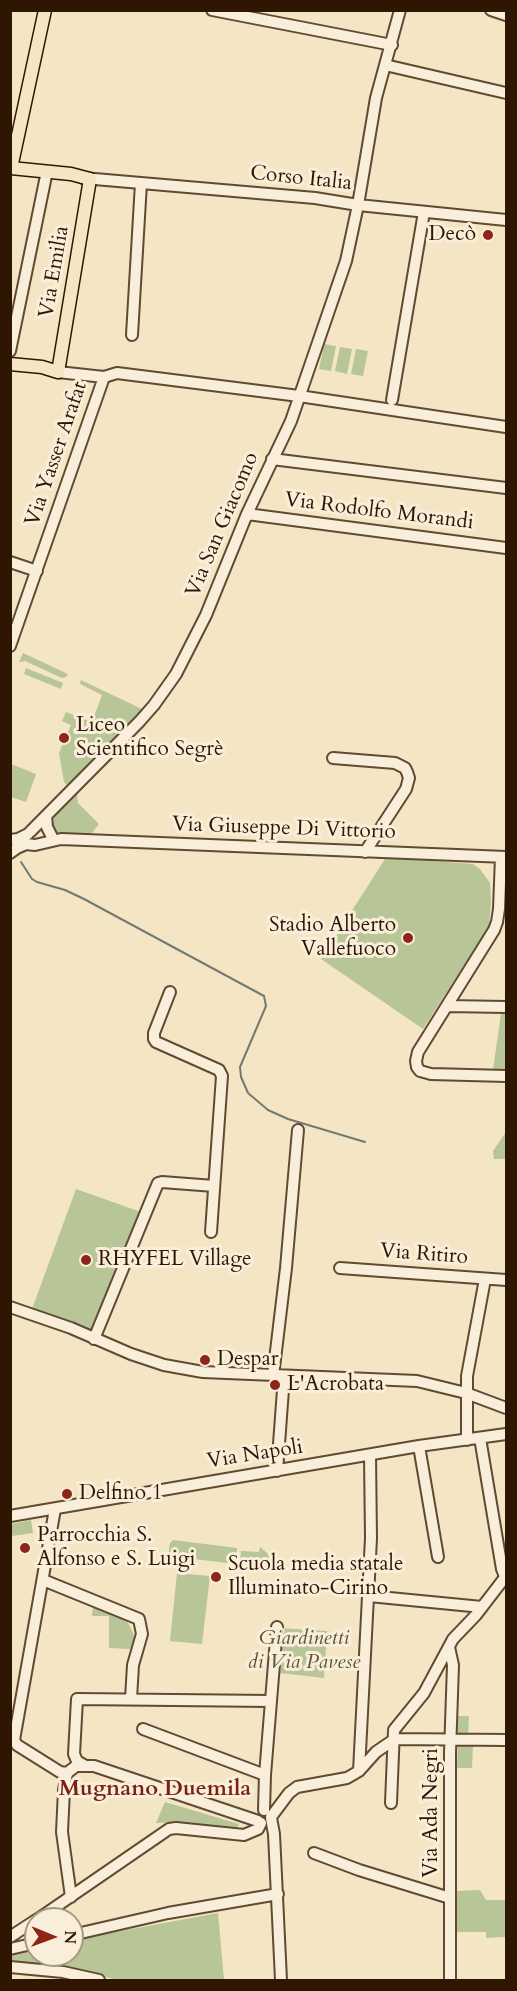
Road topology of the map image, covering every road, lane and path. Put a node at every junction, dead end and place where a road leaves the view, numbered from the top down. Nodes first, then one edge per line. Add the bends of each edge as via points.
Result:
1 (45, 10) edge
2 (212, 10) edge
3 (400, 10) edge
4 (491, 10) edge
5 (507, 15) edge
6 (392, 45) junction
7 (385, 65) junction
8 (507, 93) edge
9 (11, 170) edge
10 (46, 176) junction
11 (90, 178) junction
12 (141, 183) junction
13 (358, 204) junction
14 (424, 212) junction
15 (507, 220) edge
16 (132, 335) dead end
17 (10, 351) edge
18 (10, 364) edge
19 (10, 372) edge
20 (58, 372) junction
21 (104, 377) junction
22 (299, 396) junction
23 (392, 400) dead end
24 (507, 427) edge
25 (272, 459) junction
26 (507, 488) edge
27 (247, 514) junction
28 (507, 548) edge
29 (10, 562) edge
30 (37, 571) junction
31 (10, 646) edge
32 (333, 758) dead end
33 (44, 817) junction
34 (35, 837) junction
35 (56, 838) junction
36 (11, 846) edge
37 (365, 852) junction
38 (504, 857) edge
39 (170, 992) dead end
40 (447, 1006) junction
41 (507, 1006) edge
42 (507, 1076) edge
43 (298, 1130) dead end
44 (214, 1186) junction
45 (211, 1232) dead end
46 (340, 1268) dead end
47 (485, 1279) junction
48 (507, 1280) edge
49 (10, 1306) edge
50 (94, 1339) junction
51 (278, 1376) junction
52 (466, 1393) junction
53 (507, 1408) edge
54 (507, 1434) edge
55 (480, 1438) junction
56 (467, 1440) junction
57 (419, 1446) junction
58 (370, 1455) junction
59 (277, 1471) junction
60 (54, 1509) junction
61 (10, 1516) edge
62 (438, 1557) dead end
63 (506, 1577) edge
64 (44, 1580) junction
65 (369, 1596) junction
66 (482, 1607) junction
67 (277, 1628) dead end
68 (449, 1647) junction
69 (131, 1699) junction
70 (271, 1701) junction
71 (143, 1729) dead end
72 (394, 1739) junction
73 (452, 1740) junction
74 (507, 1740) edge
75 (84, 1765) junction
76 (359, 1771) junction
77 (67, 1773) junction
78 (265, 1775) junction
79 (392, 1803) dead end
80 (265, 1819) junction
81 (314, 1853) dead end
82 (278, 1894) junction
83 (71, 1897) junction
84 (450, 1898) junction
85 (62, 1907) edge
86 (24, 1928) edge
87 (84, 1932) edge
88 (10, 1937) edge
89 (10, 1967) edge
90 (99, 1980) edge
91 (281, 1980) edge
92 (450, 1980) edge

1 - 9 main road
2 - 6 street
3 - 6 street, Via San Giacomo
4 - 5 street
6 - 7 street, Via San Giacomo
7 - 8 street
7 - 13 street, Via San Giacomo
9 - 10 street, Corso Italia
9 - 11 main road, Corso Italia
10 - 11 street, Corso Italia
10 - 17 street
11 - 12 street, Corso Italia
11 - 20 main road, Via Emilia
12 - 13 street, Corso Italia
12 - 16 street
13 - 14 street, Corso Italia
13 - 22 street, Via San Giacomo via 346,261
14 - 15 street, Corso Italia
14 - 23 street
18 - 20 main road
19 - 20 main road
20 - 21 street
21 - 22 street via 117,373
21 - 30 street, Via Yasser Arafat
22 - 24 street
22 - 25 street, Via San Giacomo
25 - 26 street
25 - 27 street, Via San Giacomo
27 - 28 street, Via Rodolfo Morandi
27 - 33 street, Via San Giacomo via 202,623 176,674 140,721
29 - 30 street
30 - 31 street, Via Yasser Arafat
32 - 37 street via 395,763 407,772 406,789
33 - 34 street, Via San Giacomo
33 - 35 street
34 - 35 street, Via Giuseppe Di Vittorio
34 - 36 street via 18,839
35 - 37 street, Via Giuseppe Di Vittorio
37 - 38 street, Via Giuseppe Di Vittorio
38 - 40 street via 497,922
39 - 44 street via 154,1039 219,1070 222,1076
40 - 41 street
40 - 42 street via 418,1052 420,1071
43 - 51 street
44 - 45 street
44 - 50 street via 158,1183
46 - 47 street, Via Ritiro
47 - 48 street, Via Ritiro
47 - 52 street
49 - 50 street
50 - 51 street via 164,1365 203,1372
51 - 52 street via 417,1381
51 - 59 street
52 - 53 street
52 - 56 street
54 - 55 street, Via Napoli
55 - 56 street, Via Napoli
55 - 63 street
56 - 57 street, Via Napoli
57 - 58 street, Via Napoli
57 - 62 street
58 - 59 street, Via Napoli
58 - 65 street
59 - 60 street, Via Napoli
60 - 61 street, Via Napoli
60 - 64 street
63 - 66 street
64 - 69 street via 139,1619 142,1634 133,1665
64 - 77 street via 14,1740 17,1746
65 - 66 street
65 - 76 street
66 - 68 street
67 - 70 street
68 - 72 street via 424,1693 396,1725
68 - 73 street, Via Ada Negri via 453,1665
69 - 70 street
69 - 75 street via 76,1700 74,1754
70 - 78 street
71 - 78 street
72 - 73 street
72 - 76 street
72 - 79 street
73 - 74 street
73 - 84 street, Via Ada Negri
75 - 77 street
75 - 80 street
76 - 80 street via 342,1780 297,1787
77 - 83 street via 62,1832
78 - 80 street
80 - 82 street via 274,1849
80 - 83 street via 258,1829 244,1835 169,1829
81 - 84 street
82 - 87 street
82 - 91 street
83 - 85 street
84 - 92 street, Via Ada Negri
86 - 88 street
89 - 90 street

